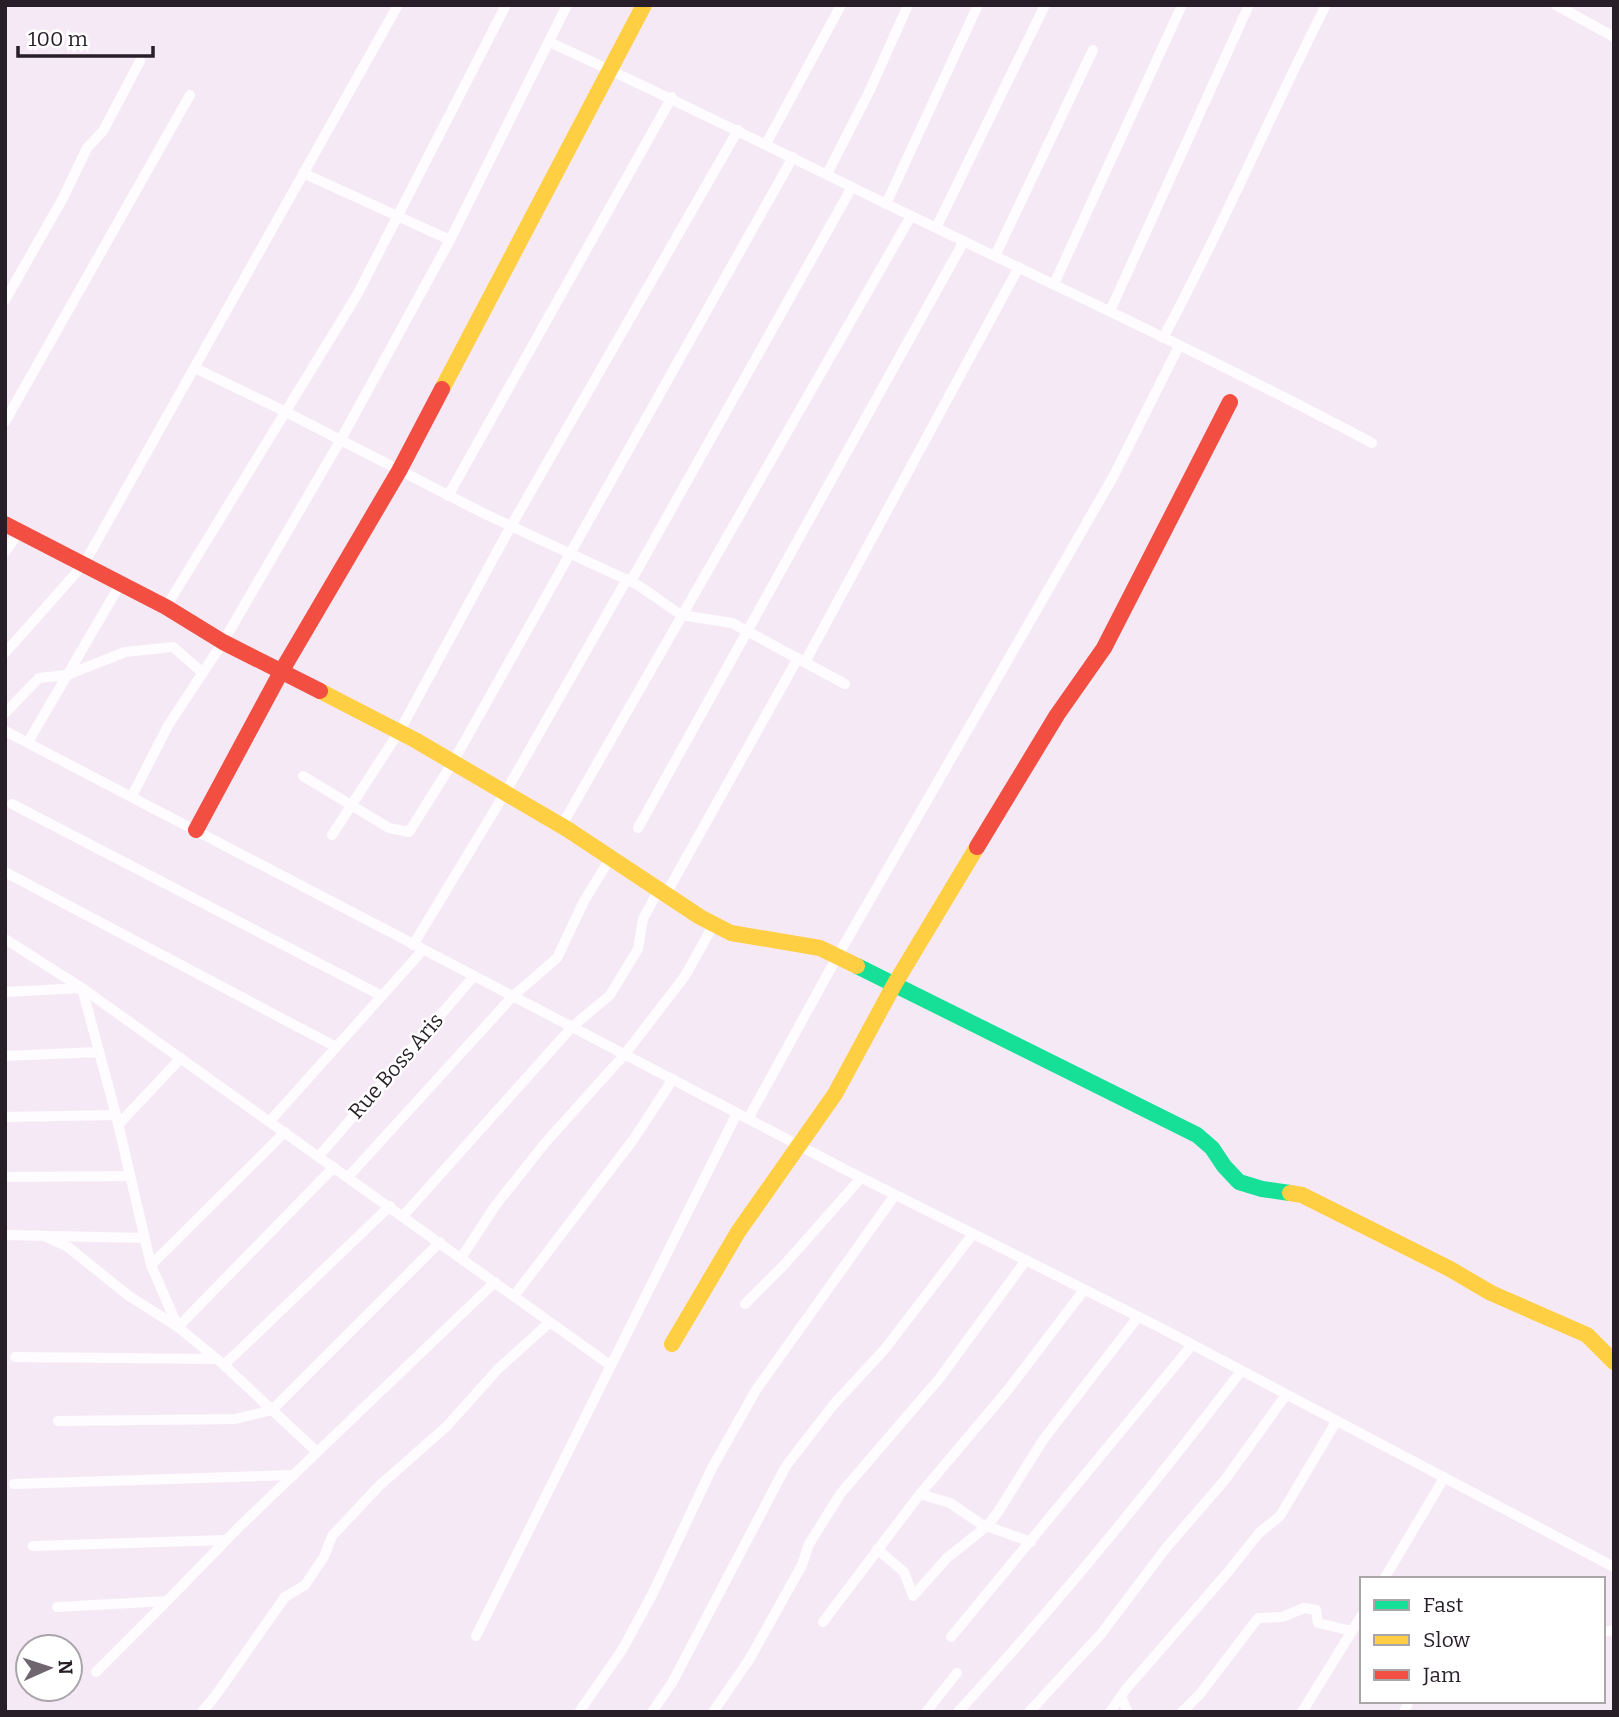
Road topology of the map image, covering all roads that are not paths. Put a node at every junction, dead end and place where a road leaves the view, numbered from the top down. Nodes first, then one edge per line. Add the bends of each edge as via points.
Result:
1 (398, 5) edge
2 (506, 5) edge
3 (568, 5) edge
4 (643, 5) edge
5 (841, 5) edge
6 (908, 5) edge
7 (978, 5) edge
8 (1045, 5) edge
9 (1182, 5) edge
10 (1249, 5) edge
11 (1326, 5) edge
12 (1556, 5) edge
13 (1614, 37) edge
14 (549, 42) junction
15 (1093, 50) dead end
16 (140, 61) dead end
17 (610, 70) junction
18 (190, 95) dead end
19 (672, 97) junction
20 (738, 130) junction
21 (766, 144) junction
22 (793, 157) junction
23 (303, 173) junction
24 (827, 174) junction
25 (852, 187) junction
26 (886, 204) junction
27 (398, 215) junction
28 (911, 216) junction
29 (936, 228) junction
30 (450, 240) junction
31 (964, 241) junction
32 (995, 256) junction
33 (1019, 268) junction
34 (1054, 284) junction
35 (5, 300) edge
36 (1110, 311) junction
37 (1163, 338) junction
38 (1179, 346) junction
39 (195, 368) junction
40 (1230, 402) dead end
41 (284, 411) junction
42 (5, 422) edge
43 (340, 441) junction
44 (1372, 443) dead end
45 (399, 471) junction
46 (448, 496) junction
47 (511, 526) junction
48 (12, 527) edge
49 (5, 552) edge
50 (572, 554) junction
51 (84, 564) junction
52 (629, 580) junction
53 (121, 583) junction
54 (166, 607) junction
55 (681, 615) junction
56 (747, 631) junction
57 (223, 642) junction
58 (5, 653) edge
59 (801, 660) junction
60 (281, 672) junction
61 (203, 673) junction
62 (67, 676) junction
63 (845, 684) dead end
64 (5, 713) edge
65 (5, 731) edge
66 (399, 732) junction
67 (28, 742) junction
68 (453, 762) junction
69 (303, 776) dead end
70 (505, 793) junction
71 (132, 796) junction
72 (12, 804) dead end
73 (351, 806) junction
74 (562, 825) junction
75 (638, 828) dead end
76 (196, 830) junction
77 (332, 835) dead end
78 (611, 858) junction
79 (5, 872) edge
80 (663, 892) junction
81 (714, 925) junction
82 (5, 939) edge
83 (418, 947) junction
84 (837, 957) junction
85 (474, 976) junction
86 (894, 985) junction
87 (82, 988) junction
88 (5, 992) edge
89 (382, 996) junction
90 (513, 996) junction
91 (572, 1027) junction
92 (336, 1047) junction
93 (99, 1052) junction
94 (625, 1054) junction
95 (5, 1056) edge
96 (181, 1058) junction
97 (673, 1079) junction
98 (737, 1113) junction
99 (5, 1117) edge
100 (748, 1119) junction
101 (117, 1120) junction
102 (270, 1121) junction
103 (285, 1132) junction
104 (798, 1145) junction
105 (319, 1156) junction
106 (334, 1167) junction
107 (130, 1176) junction
108 (5, 1177) edge
109 (348, 1177) junction
110 (861, 1178) junction
111 (895, 1195) junction
112 (390, 1206) junction
113 (403, 1216) junction
114 (973, 1234) junction
115 (5, 1235) edge
116 (44, 1236) junction
117 (145, 1238) junction
118 (440, 1242) junction
119 (461, 1258) junction
120 (1026, 1260) junction
121 (151, 1265) junction
122 (495, 1282) junction
123 (1084, 1290) junction
124 (514, 1296) junction
125 (745, 1304) dead end
126 (1138, 1317) junction
127 (550, 1322) junction
128 (178, 1327) junction
129 (672, 1344) dead end
130 (1192, 1345) junction
131 (15, 1357) dead end
132 (220, 1362) junction
133 (1614, 1362) edge
134 (610, 1365) junction
135 (1241, 1371) junction
136 (1286, 1395) junction
137 (272, 1410) junction
138 (58, 1421) dead end
139 (1336, 1422) junction
140 (317, 1452) junction
141 (294, 1475) junction
142 (1444, 1478) junction
143 (14, 1484) dead end
144 (920, 1494) junction
145 (987, 1526) junction
146 (226, 1540) junction
147 (1030, 1542) junction
148 (33, 1546) dead end
149 (877, 1549) junction
150 (1614, 1567) edge
151 (1385, 1577) edge
152 (167, 1601) junction
153 (57, 1607) dead end
154 (1360, 1618) edge
155 (823, 1622) dead end
156 (1352, 1631) junction
157 (476, 1636) dead end
158 (951, 1637) dead end
159 (96, 1672) dead end
160 (957, 1673) dead end
161 (1121, 1697) junction
162 (202, 1712) edge
163 (579, 1712) edge
164 (652, 1712) edge
165 (713, 1712) edge
166 (926, 1712) edge
167 (958, 1712) edge
168 (1029, 1712) edge
169 (1110, 1712) edge
170 (1128, 1712) edge
171 (1182, 1712) edge
172 (1302, 1712) edge

1 - 23 street
2 - 27 street
3 - 14 street
4 - 17 street
5 - 21 street
6 - 24 street
7 - 26 street
8 - 29 street
9 - 34 street
10 - 36 street
11 - 37 street
12 - 13 street
14 - 17 street
14 - 30 street
15 - 32 street
16 - 35 street
17 - 19 street
17 - 45 street
18 - 42 street
19 - 20 street
19 - 46 street
20 - 21 street
20 - 47 street
21 - 22 street
22 - 24 street
22 - 50 street
23 - 27 street
23 - 39 street
24 - 25 street
25 - 26 street
25 - 52 street
26 - 28 street
27 - 30 street
27 - 41 street via 357,295
28 - 29 street
28 - 55 street
29 - 31 street
30 - 43 street
31 - 32 street
31 - 56 street
32 - 33 street
33 - 34 street
33 - 59 street
34 - 36 street
36 - 37 street
37 - 38 street
38 - 44 street
38 - 84 street via 1113,477
39 - 41 street
39 - 51 street
40 - 86 street via 1104,648 1057,715
41 - 43 street
41 - 54 street
43 - 45 street
43 - 57 street
45 - 46 street
45 - 60 street
46 - 47 street
47 - 50 street
47 - 66 street
48 - 49 street
48 - 51 street
50 - 52 street
50 - 68 street
51 - 53 street
51 - 58 street
52 - 55 street
52 - 70 street
53 - 54 street
53 - 62 street
54 - 57 street
55 - 56 street via 732,623
55 - 74 street
56 - 59 street
56 - 75 street
57 - 60 street
57 - 61 street
59 - 63 street
59 - 80 street
60 - 66 street
60 - 76 street
61 - 62 street via 173,647 125,652
61 - 71 street via 169,724
62 - 64 street via 39,678
62 - 67 street
65 - 67 street
66 - 68 street
66 - 73 street
67 - 71 street
68 - 70 street
68 - 73 street via 409,832 389,828
69 - 73 street
70 - 74 street
70 - 83 street
71 - 76 street
72 - 89 street
73 - 77 street
74 - 78 street
76 - 83 street
78 - 80 street
78 - 90 street via 557,958
79 - 92 street
80 - 81 street
80 - 91 street via 643,919 638,948 610,995
81 - 84 street via 731,933 820,948
81 - 94 street via 685,976
82 - 87 street
83 - 85 street
83 - 89 street
84 - 86 street
84 - 100 street
85 - 90 street
85 - 105 street, Rue Boss Aris
86 - 104 street via 835,1094
86 - 133 street via 1197,1135 1239,1182 1302,1195 1491,1293 1587,1335
87 - 88 street
87 - 93 street
87 - 96 street
89 - 92 street
90 - 91 street
90 - 109 street
91 - 94 street
91 - 113 street
92 - 102 street
93 - 95 street
93 - 101 street
94 - 97 street
94 - 119 street via 503,1195
96 - 101 street
96 - 102 street
97 - 98 street
97 - 124 street via 634,1140
98 - 100 street
98 - 134 street
99 - 101 street
100 - 104 street
101 - 107 street
102 - 103 street
103 - 105 street
103 - 121 street
104 - 110 street
104 - 129 street via 738,1232
105 - 106 street
106 - 109 street
106 - 128 street
107 - 108 street
107 - 117 street
109 - 112 street
110 - 111 street
110 - 125 street
111 - 114 street
111 - 163 street via 756,1390 622,1650
112 - 113 street
112 - 132 street
113 - 118 street
114 - 120 street
114 - 164 street via 884,1350 786,1466 679,1671
115 - 116 street
116 - 117 street
116 - 128 street via 68,1247 129,1296
117 - 121 street
118 - 119 street
118 - 137 street
119 - 122 street
120 - 123 street
120 - 165 street via 939,1379 841,1493 749,1660
121 - 128 street
122 - 124 street
122 - 140 street
123 - 126 street
123 - 144 street
124 - 127 street
126 - 130 street
126 - 145 street via 1042,1440
127 - 134 street
127 - 162 street via 332,1536 305,1585 285,1597
128 - 132 street
130 - 135 street
130 - 147 street
131 - 132 street
132 - 137 street
134 - 157 street
135 - 136 street
135 - 167 street via 1161,1476
136 - 139 street
136 - 168 street via 1224,1481 1101,1634
137 - 138 street via 235,1419
137 - 140 street
139 - 142 street
139 - 161 street via 1280,1516 1259,1532
140 - 141 street
141 - 143 street
141 - 146 street
142 - 150 street
142 - 151 street
144 - 145 street via 950,1503
144 - 149 street
145 - 147 street
145 - 149 street via 947,1558 913,1596 904,1572
146 - 148 street
146 - 152 street
147 - 158 street
149 - 155 street
152 - 153 street
152 - 159 street
154 - 156 street
156 - 171 street via 1318,1623 1316,1610 1304,1608 1282,1617 1258,1618
156 - 172 street
160 - 166 street
161 - 169 street
161 - 170 street

